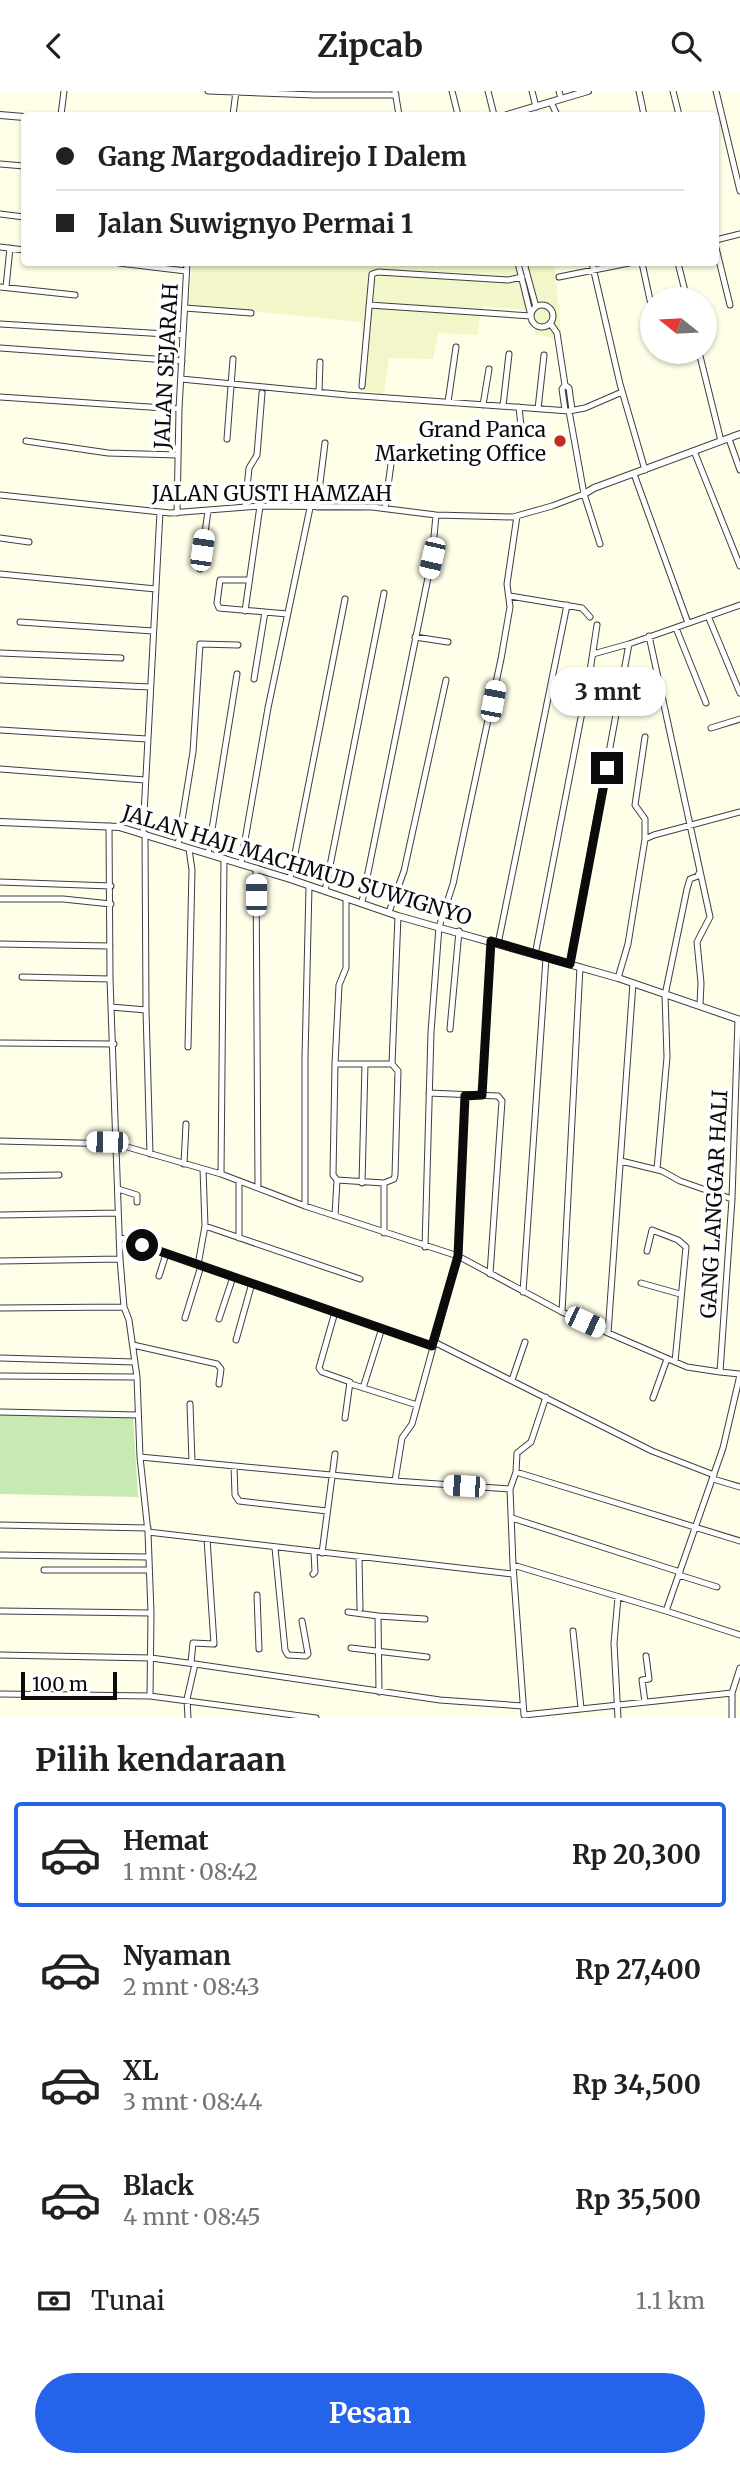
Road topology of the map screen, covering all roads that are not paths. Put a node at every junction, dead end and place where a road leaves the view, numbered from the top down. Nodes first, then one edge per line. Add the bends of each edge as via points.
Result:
1 (64, 91) edge
2 (208, 91) edge
3 (452, 91) edge
4 (488, 91) edge
5 (531, 91) edge
6 (559, 91) edge
7 (588, 91) edge
8 (639, 91) edge
9 (673, 91) edge
10 (716, 91) edge
11 (235, 92) edge
12 (395, 93) edge
13 (561, 99) junction
14 (551, 102) junction
15 (536, 107) junction
16 (61, 112) edge
17 (233, 112) edge
18 (398, 112) edge
19 (457, 112) edge
20 (493, 112) edge
21 (518, 112) edge
22 (556, 112) edge
23 (643, 112) edge
24 (678, 112) edge
25 (0, 115) edge
26 (21, 117) edge
27 (0, 164) edge
28 (21, 166) edge
29 (740, 191) edge
30 (0, 214) edge
31 (21, 217) edge
32 (740, 234) edge
33 (719, 239) edge
34 (0, 247) edge
35 (10, 248) junction
36 (21, 250) edge
37 (719, 260) edge
38 (144, 266) edge
39 (187, 266) edge
40 (519, 266) edge
41 (525, 266) edge
42 (593, 266) edge
43 (643, 266) edge
44 (679, 266) edge
45 (187, 271) junction
46 (522, 277) junction
47 (559, 277) dead end
48 (3, 287) edge
49 (647, 287) edge
50 (684, 287) edge
51 (75, 295) dead end
52 (369, 305) junction
53 (730, 305) dead end
54 (536, 307) junction
55 (185, 308) junction
56 (251, 313) dead end
57 (531, 316) junction
58 (0, 324) edge
59 (548, 325) junction
60 (183, 335) junction
61 (456, 347) dead end
62 (0, 348) edge
63 (509, 354) dead end
64 (544, 355) dead end
65 (233, 359) dead end
66 (182, 361) junction
67 (320, 362) dead end
68 (702, 364) edge
69 (489, 369) dead end
70 (181, 379) junction
71 (232, 384) junction
72 (362, 386) dead end
73 (319, 392) junction
74 (622, 392) junction
75 (262, 393) dead end
76 (0, 397) edge
77 (448, 402) junction
78 (483, 405) junction
79 (503, 406) junction
80 (519, 407) junction
81 (538, 408) junction
82 (179, 409) junction
83 (569, 410) junction
84 (740, 434) edge
85 (522, 436) dead end
86 (227, 439) dead end
87 (729, 439) junction
88 (26, 441) dead end
89 (721, 441) junction
90 (325, 443) dead end
91 (694, 451) junction
92 (177, 455) junction
93 (391, 464) dead end
94 (645, 470) junction
95 (740, 470) edge
96 (634, 474) junction
97 (584, 494) junction
98 (0, 495) edge
99 (260, 506) junction
100 (245, 507) junction
101 (313, 508) junction
102 (385, 508) junction
103 (208, 511) junction
104 (160, 512) junction
105 (177, 513) junction
106 (436, 515) junction
107 (517, 516) junction
108 (0, 538) edge
109 (29, 542) dead end
110 (600, 544) dead end
111 (740, 566) edge
112 (200, 569) dead end
113 (0, 573) edge
114 (249, 580) junction
115 (156, 589) junction
116 (384, 593) dead end
117 (510, 596) junction
118 (345, 599) dead end
119 (567, 605) junction
120 (740, 605) edge
121 (245, 611) junction
122 (265, 613) junction
123 (287, 614) junction
124 (590, 617) dead end
125 (708, 617) junction
126 (20, 622) dead end
127 (688, 623) junction
128 (597, 625) dead end
129 (676, 628) junction
130 (153, 631) junction
131 (649, 636) junction
132 (415, 637) junction
133 (448, 642) dead end
134 (239, 645) dead end
135 (629, 645) junction
136 (0, 653) edge
137 (593, 654) junction
138 (121, 658) dead end
139 (237, 674) dead end
140 (254, 679) dead end
141 (0, 680) edge
142 (446, 680) dead end
143 (150, 687) junction
144 (740, 693) edge
145 (706, 703) dead end
146 (740, 719) edge
147 (710, 729) dead end
148 (0, 730) edge
149 (645, 737) dead end
150 (147, 739) junction
151 (0, 769) edge
152 (145, 780) junction
153 (740, 813) edge
154 (0, 822) edge
155 (690, 826) junction
156 (109, 827) junction
157 (144, 833) junction
158 (645, 839) junction
159 (178, 845) junction
160 (189, 849) junction
161 (208, 854) junction
162 (224, 858) junction
163 (241, 863) junction
164 (256, 868) junction
165 (699, 870) junction
166 (290, 879) junction
167 (0, 882) edge
168 (111, 886) junction
169 (309, 886) junction
170 (325, 891) junction
171 (346, 898) junction
172 (0, 899) edge
173 (362, 902) junction
174 (111, 904) junction
175 (389, 912) junction
176 (398, 916) junction
177 (439, 927) junction
178 (459, 932) junction
179 (495, 942) junction
180 (0, 943) edge
181 (110, 946) junction
182 (535, 955) junction
183 (546, 958) junction
184 (570, 964) junction
185 (580, 967) junction
186 (22, 977) dead end
187 (618, 978) junction
188 (110, 979) junction
189 (633, 983) junction
190 (665, 995) junction
191 (700, 1005) junction
192 (111, 1007) junction
193 (146, 1010) junction
194 (739, 1019) edge
195 (450, 1030) dead end
196 (0, 1043) edge
197 (114, 1044) junction
198 (188, 1047) dead end
199 (335, 1064) junction
200 (365, 1064) junction
201 (392, 1064) junction
202 (429, 1093) junction
203 (482, 1095) junction
204 (465, 1096) junction
205 (186, 1124) dead end
206 (0, 1141) edge
207 (117, 1144) junction
208 (150, 1154) junction
209 (621, 1161) junction
210 (184, 1164) junction
211 (203, 1169) junction
212 (657, 1169) junction
213 (221, 1174) junction
214 (0, 1175) edge
215 (60, 1175) dead end
216 (337, 1180) junction
217 (239, 1181) junction
218 (384, 1182) junction
219 (362, 1183) junction
220 (258, 1188) junction
221 (118, 1189) junction
222 (732, 1199) junction
223 (137, 1202) dead end
224 (305, 1206) junction
225 (118, 1213) junction
226 (0, 1215) edge
227 (335, 1216) junction
228 (205, 1226) junction
229 (384, 1233) junction
230 (119, 1237) junction
231 (239, 1238) junction
232 (425, 1247) junction
233 (647, 1251) dead end
234 (166, 1254) junction
235 (458, 1256) junction
236 (120, 1259) junction
237 (0, 1261) edge
238 (200, 1266) junction
239 (490, 1274) junction
240 (159, 1276) dead end
241 (233, 1277) junction
242 (360, 1279) dead end
243 (252, 1283) junction
244 (641, 1283) dead end
245 (523, 1291) junction
246 (680, 1294) junction
247 (541, 1301) junction
248 (124, 1307) junction
249 (0, 1308) edge
250 (537, 1310) dead end
251 (335, 1312) junction
252 (562, 1312) junction
253 (185, 1318) dead end
254 (219, 1319) dead end
255 (382, 1328) junction
256 (608, 1333) junction
257 (236, 1340) dead end
258 (525, 1342) dead end
259 (433, 1344) junction
260 (133, 1345) junction
261 (0, 1358) edge
262 (667, 1359) junction
263 (135, 1361) junction
264 (675, 1362) junction
265 (720, 1372) junction
266 (740, 1374) edge
267 (0, 1376) edge
268 (137, 1377) junction
269 (512, 1380) junction
270 (219, 1384) dead end
271 (351, 1384) junction
272 (363, 1388) junction
273 (546, 1397) junction
274 (653, 1398) dead end
275 (190, 1404) dead end
276 (417, 1405) junction
277 (0, 1412) edge
278 (138, 1415) junction
279 (345, 1418) dead end
280 (335, 1454) dead end
281 (140, 1457) junction
282 (192, 1462) junction
283 (234, 1466) junction
284 (516, 1472) junction
285 (332, 1475) junction
286 (713, 1477) junction
287 (395, 1481) junction
288 (740, 1487) edge
289 (510, 1489) junction
290 (327, 1511) junction
291 (512, 1518) junction
292 (0, 1525) edge
293 (696, 1527) junction
294 (148, 1530) junction
295 (208, 1539) junction
296 (740, 1541) edge
297 (275, 1548) junction
298 (314, 1552) junction
299 (322, 1553) junction
300 (0, 1555) edge
301 (148, 1557) junction
302 (359, 1557) junction
303 (513, 1565) junction
304 (44, 1570) dead end
305 (149, 1570) junction
306 (680, 1573) junction
307 (313, 1574) dead end
308 (513, 1574) junction
309 (717, 1587) dead end
310 (257, 1595) dead end
311 (618, 1597) junction
312 (360, 1609) dead end
313 (0, 1611) edge
314 (666, 1611) junction
315 (348, 1612) dead end
316 (151, 1613) junction
317 (378, 1616) junction
318 (425, 1619) dead end
319 (302, 1621) dead end
320 (573, 1631) dead end
321 (740, 1635) edge
322 (351, 1648) dead end
323 (259, 1649) dead end
324 (379, 1651) junction
325 (0, 1655) edge
326 (646, 1656) dead end
327 (427, 1657) dead end
328 (151, 1658) junction
329 (193, 1664) junction
330 (740, 1668) edge
331 (379, 1692) junction
332 (732, 1693) junction
333 (0, 1694) edge
334 (150, 1696) junction
335 (187, 1699) junction
336 (645, 1702) junction
337 (615, 1705) junction
338 (523, 1706) junction
339 (584, 1708) junction
340 (559, 1714) edge
341 (525, 1716) edge
342 (188, 1718) edge
343 (316, 1718) edge
344 (588, 1718) edge
345 (618, 1718) edge
346 (732, 1718) edge

1 - 16 street
2 - 11 street
3 - 19 street
4 - 20 street
5 - 15 street
6 - 13 street
7 - 13 street
8 - 23 street
9 - 24 street
10 - 29 street
11 - 12 street
11 - 17 street
12 - 18 street
13 - 14 street
14 - 15 street
14 - 22 street
15 - 21 street
25 - 26 street
27 - 28 street
30 - 31 street
32 - 33 street
34 - 35 street
35 - 36 street
35 - 48 street
37 - 53 street
38 - 45 street
39 - 45 street, JALAN SEJARAH
40 - 46 street
41 - 54 street
42 - 47 street
42 - 74 street
43 - 49 street
44 - 50 street
45 - 55 street, JALAN SEJARAH
46 - 52 street via 378,272 371,276
46 - 57 street
48 - 51 street
52 - 57 street
52 - 72 street
54 - 57 street
54 - 59 street via 550,309
55 - 56 street
55 - 60 street, JALAN SEJARAH
57 - 59 street via 537,326
58 - 60 street
59 - 83 street via 557,333
60 - 66 street, JALAN SEJARAH
61 - 77 street
62 - 66 street
63 - 79 street
64 - 81 street
65 - 71 street
66 - 70 street, JALAN SEJARAH
67 - 73 street
68 - 89 street
69 - 78 street
70 - 71 street
70 - 82 street, JALAN SEJARAH
71 - 73 street
71 - 86 street
73 - 77 street
74 - 83 street
74 - 94 street
75 - 100 street via 257,455 249,468
76 - 82 street
77 - 78 street
78 - 79 street
79 - 80 street
80 - 81 street
80 - 85 street
81 - 83 street
82 - 92 street, JALAN SEJARAH
83 - 97 street
84 - 87 street, JALAN GUSTI HAMZAH
87 - 89 street, JALAN GUSTI HAMZAH
87 - 95 street
88 - 92 street via 108,453
89 - 91 street, JALAN GUSTI HAMZAH
90 - 101 street
91 - 94 street, JALAN GUSTI HAMZAH
91 - 111 street
92 - 105 street, JALAN SEJARAH
93 - 102 street
94 - 96 street, JALAN GUSTI HAMZAH
96 - 97 street, JALAN GUSTI HAMZAH
96 - 127 street
97 - 107 street, JALAN GUSTI HAMZAH
97 - 110 street
98 - 104 street, JALAN GUSTI HAMZAH
99 - 100 street, JALAN GUSTI HAMZAH
99 - 101 street, JALAN GUSTI HAMZAH
99 - 114 street
100 - 103 street, JALAN GUSTI HAMZAH
101 - 102 street, JALAN GUSTI HAMZAH
101 - 123 street
102 - 106 street, JALAN GUSTI HAMZAH
103 - 105 street, JALAN GUSTI HAMZAH
103 - 112 street
104 - 105 street, JALAN GUSTI HAMZAH
104 - 115 street
106 - 107 street, JALAN GUSTI HAMZAH
106 - 132 street
107 - 117 street via 507,585
108 - 109 street
113 - 115 street
114 - 121 street
114 - 121 street via 218,582 219,608
115 - 130 street
116 - 170 street
117 - 119 street
117 - 177 street via 489,722
118 - 166 street
119 - 124 street via 582,608
119 - 179 street
120 - 125 street
121 - 122 street
122 - 123 street
122 - 140 street
123 - 163 street
125 - 127 street
125 - 144 street
126 - 130 street
127 - 129 street
128 - 137 street
129 - 131 street
129 - 145 street
130 - 143 street
131 - 135 street
131 - 155 street
132 - 133 street
132 - 173 street
134 - 159 street via 200,644 193,752
135 - 137 street
135 - 184 street
136 - 138 street
137 - 182 street
139 - 161 street
141 - 143 street
142 - 175 street via 404,871
143 - 150 street
146 - 147 street
148 - 150 street
149 - 158 street via 635,805 645,819
150 - 152 street
151 - 152 street
152 - 157 street
153 - 155 street
154 - 156 street, JALAN HAJI MACHMUD SUWIGNYO
155 - 158 street
155 - 165 street
156 - 157 street, JALAN HAJI MACHMUD SUWIGNYO
156 - 168 street
157 - 159 street, JALAN HAJI MACHMUD SUWIGNYO
157 - 193 street
158 - 187 street
159 - 160 street, JALAN HAJI MACHMUD SUWIGNYO
160 - 161 street, JALAN HAJI MACHMUD SUWIGNYO
160 - 198 street
161 - 162 street, JALAN HAJI MACHMUD SUWIGNYO
162 - 163 street, JALAN HAJI MACHMUD SUWIGNYO
162 - 213 street
163 - 164 street, JALAN HAJI MACHMUD SUWIGNYO
164 - 166 street, JALAN HAJI MACHMUD SUWIGNYO
164 - 220 street
165 - 190 street via 687,889
165 - 191 street via 710,916 697,941
166 - 169 street, JALAN HAJI MACHMUD SUWIGNYO
167 - 168 street
168 - 174 street
169 - 170 street, JALAN HAJI MACHMUD SUWIGNYO
169 - 224 street
170 - 171 street, JALAN HAJI MACHMUD SUWIGNYO
171 - 173 street, JALAN HAJI MACHMUD SUWIGNYO
171 - 199 street via 346,968 339,985
172 - 174 street
173 - 175 street, JALAN HAJI MACHMUD SUWIGNYO
174 - 181 street
175 - 176 street, JALAN HAJI MACHMUD SUWIGNYO
176 - 177 street, JALAN HAJI MACHMUD SUWIGNYO
176 - 201 street
177 - 178 street, JALAN HAJI MACHMUD SUWIGNYO
177 - 202 street
178 - 179 street, JALAN HAJI MACHMUD SUWIGNYO
178 - 195 street
179 - 182 street, JALAN HAJI MACHMUD SUWIGNYO
179 - 203 street
180 - 181 street
181 - 188 street
182 - 183 street, JALAN HAJI MACHMUD SUWIGNYO
183 - 184 street, JALAN HAJI MACHMUD SUWIGNYO
183 - 245 street
184 - 185 street, JALAN HAJI MACHMUD SUWIGNYO
185 - 187 street, JALAN HAJI MACHMUD SUWIGNYO
185 - 252 street
186 - 188 street
187 - 189 street, JALAN HAJI MACHMUD SUWIGNYO
188 - 192 street
189 - 190 street, JALAN HAJI MACHMUD SUWIGNYO
189 - 209 street
190 - 191 street, JALAN HAJI MACHMUD SUWIGNYO
190 - 212 street via 667,1057
191 - 194 street, JALAN HAJI MACHMUD SUWIGNYO
192 - 193 street
192 - 197 street
193 - 208 street
194 - 222 street, GANG LANGGAR HALI
196 - 197 street
197 - 207 street
199 - 200 street
199 - 216 street via 333,1175
200 - 201 street
200 - 219 street
201 - 218 street via 398,1071 395,1175
202 - 204 street
202 - 232 street
203 - 204 street
203 - 239 street via 498,1095 502,1101
204 - 235 street
205 - 210 street
206 - 207 street
207 - 208 street
207 - 221 street
208 - 210 street
209 - 212 street
209 - 256 street
210 - 211 street
211 - 213 street
211 - 228 street
212 - 222 street
213 - 217 street
214 - 215 street
216 - 219 street
216 - 227 street
217 - 220 street
217 - 231 street
218 - 219 street
218 - 229 street
220 - 224 street
221 - 223 street via 137,1195
221 - 225 street
222 - 265 street, GANG LANGGAR HALI
224 - 227 street
225 - 226 street
225 - 230 street
227 - 229 street
228 - 231 street
228 - 238 street
229 - 232 street
230 - 234 street
230 - 236 street
231 - 242 street
232 - 235 street
233 - 246 street via 652,1230 684,1243
234 - 238 street
234 - 240 street
235 - 239 street
235 - 259 street
236 - 237 street
236 - 248 street
238 - 241 street
238 - 253 street
239 - 245 street
241 - 243 street
241 - 254 street
243 - 251 street
243 - 257 street
244 - 246 street
245 - 247 street
246 - 264 street
247 - 250 street
247 - 252 street
248 - 249 street
248 - 260 street
251 - 255 street
251 - 271 street via 318,1369
252 - 256 street
255 - 259 street
255 - 272 street
256 - 262 street
258 - 269 street
259 - 269 street
259 - 276 street
260 - 263 street
260 - 270 street via 217,1364
261 - 263 street
262 - 264 street
262 - 274 street
263 - 268 street
264 - 265 street
265 - 266 street
266 - 286 street
267 - 268 street
268 - 278 street
269 - 273 street
271 - 272 street
271 - 279 street
272 - 276 street
273 - 284 street via 531,1442 517,1453
273 - 286 street
275 - 282 street
276 - 287 street via 411,1428 402,1438
277 - 278 street
278 - 281 street
280 - 285 street
281 - 282 street
281 - 294 street
282 - 283 street
283 - 285 street
283 - 290 street via 234,1495 239,1501
284 - 289 street
284 - 293 street
285 - 287 street
285 - 290 street
286 - 288 street
286 - 293 street
287 - 289 street
289 - 291 street
290 - 299 street
291 - 303 street
291 - 306 street
292 - 294 street
293 - 296 street
293 - 306 street
294 - 295 street
294 - 301 street
295 - 297 street
295 - 329 street via 214,1644 193,1643
297 - 298 street
297 - 319 street via 288,1655 308,1654
298 - 299 street
298 - 307 street
299 - 302 street
300 - 301 street
301 - 305 street
302 - 308 street
302 - 312 street
303 - 308 street
303 - 311 street
304 - 305 street
305 - 316 street
306 - 309 street
306 - 314 street
308 - 338 street
310 - 323 street
311 - 314 street
311 - 337 street
313 - 316 street
314 - 321 street
315 - 317 street
316 - 328 street
317 - 318 street
317 - 324 street
320 - 339 street
322 - 324 street
324 - 327 street
324 - 331 street
325 - 328 street
326 - 336 street
328 - 329 street
328 - 334 street
329 - 331 street
329 - 335 street
330 - 332 street
331 - 338 street
332 - 336 street
332 - 346 street
333 - 334 street
334 - 335 street
335 - 342 street
335 - 343 street
336 - 337 street
337 - 339 street
337 - 345 street
338 - 341 street
339 - 340 street
339 - 344 street
340 - 341 street

